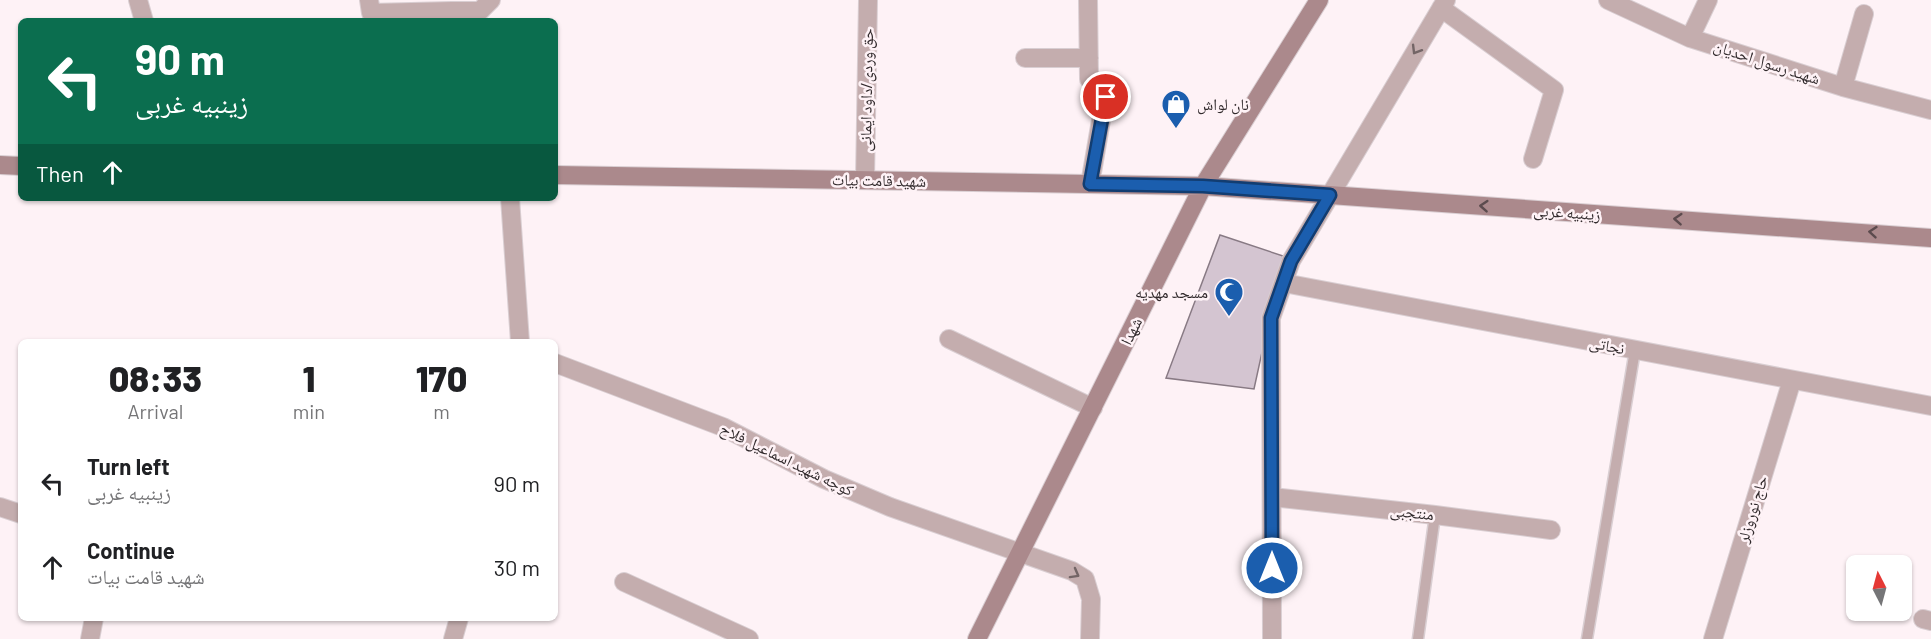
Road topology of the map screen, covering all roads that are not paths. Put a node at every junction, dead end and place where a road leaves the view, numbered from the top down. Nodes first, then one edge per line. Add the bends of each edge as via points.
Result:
1 (138, 0) edge
2 (369, 0) edge
3 (491, 0) edge
4 (867, 0) edge
5 (1088, 0) edge
6 (1318, 0) edge
7 (1608, 0) edge
8 (1708, 0) edge
9 (1443, 4) edge
10 (1864, 14) dead end
11 (452, 16) edge
12 (143, 18) edge
13 (1689, 38) junction
14 (1025, 58) dead end
15 (1089, 58) junction
16 (1843, 87) junction
17 (1931, 110) edge
18 (1533, 159) dead end
19 (0, 165) edge
20 (18, 166) edge
21 (558, 175) edge
22 (865, 180) junction
23 (1090, 184) junction
24 (1203, 186) junction
25 (1330, 195) junction
26 (510, 201) edge
27 (1931, 237) edge
28 (1284, 283) junction
29 (520, 339) edge
30 (949, 339) dead end
31 (1635, 350) junction
32 (558, 364) edge
33 (1792, 380) junction
34 (1931, 406) edge
35 (1093, 408) junction
36 (1272, 497) junction
37 (0, 507) edge
38 (18, 513) edge
39 (1435, 515) junction
40 (1551, 530) dead end
41 (1020, 554) junction
42 (624, 582) dead end
43 (93, 621) edge
44 (458, 621) edge
45 (90, 639) edge
46 (453, 639) edge
47 (749, 639) edge
48 (977, 639) edge
49 (1090, 639) edge
50 (1272, 639) edge
51 (1418, 639) edge
52 (1587, 639) edge
53 (1713, 639) edge

1 - 12 street
2 - 11 street via 371,13
3 - 11 street via 480,11
4 - 22 street, حق وردی/داود ایمانی
5 - 15 street
6 - 24 main road, شهدا
7 - 13 street, شهید رسول احدیان
8 - 13 street
9 - 18 street via 1554,90
9 -> 25 street
10 - 16 street
13 - 16 street, شهید رسول احدیان
14 - 15 street
15 - 23 street via 1089,80 1106,97
16 - 17 street, شهید رسول احدیان
19 - 20 main road
21 - 22 main road, شهید قامت بیات
22 - 23 main road, شهید قامت بیات
23 - 24 main road, شهید قامت بیات
24 - 25 main road, زینبیه غربی
24 - 35 main road, شهدا
27 -> 25 main road, زینبیه غربی
25 - 28 street via 1291,261
26 - 29 street
28 - 31 street, نجاتی
28 - 36 street via 1271,318
30 - 35 street
31 - 33 street, نجاتی
31 - 52 lane
32 - 41 street, کوچه شهید اسماعیل فلاح via 723,427 824,479 890,507
33 - 34 street, نجاتی
33 - 53 street, حاج نوروزلر
35 - 41 main road, شهدا
36 - 39 street, منتجبی
36 - 50 street
37 - 38 street
39 - 40 street, منتجبی
39 - 51 lane
41 - 48 main road, شهدا
41 -> 49 street, کوچه شهید اسماعیل فلاح via 1072,571 1084,579 1091,598
42 - 47 street
43 - 45 street
44 - 46 street

